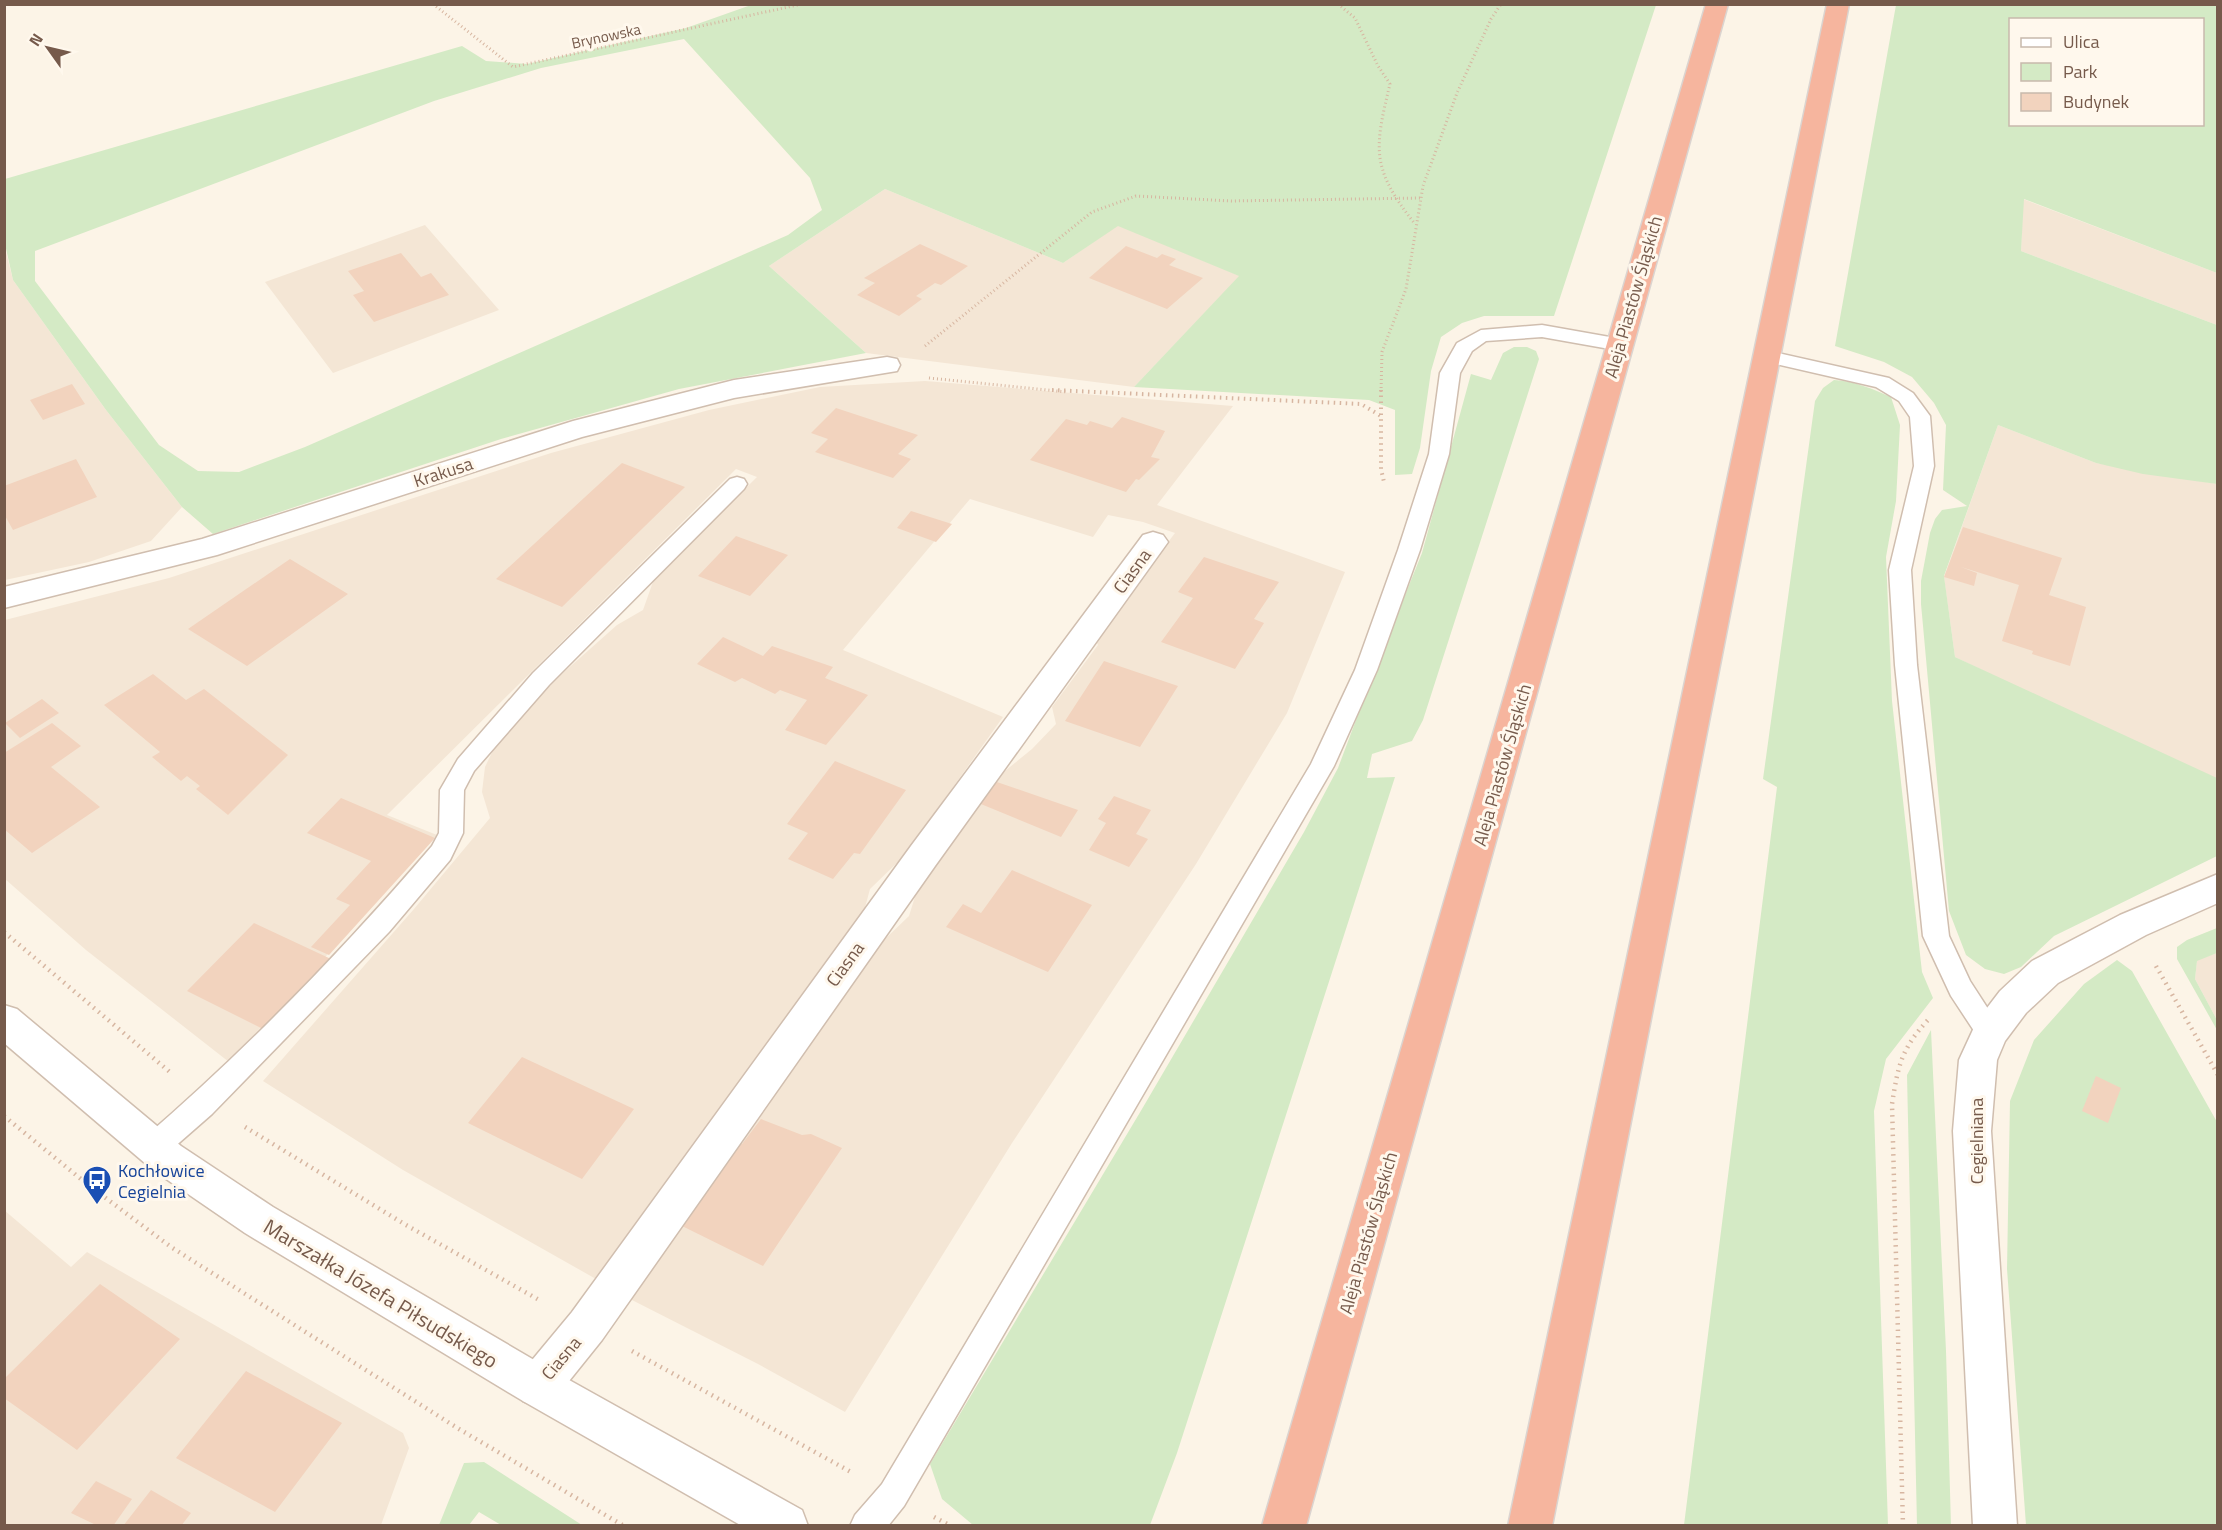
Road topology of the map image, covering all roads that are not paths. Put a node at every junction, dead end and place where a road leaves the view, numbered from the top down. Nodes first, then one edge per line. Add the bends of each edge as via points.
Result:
1 (1718, 4) edge
2 (1838, 4) edge
3 (1621, 345) junction
4 (1765, 356) junction
5 (887, 365) road end
6 (737, 484) dead end
7 (1153, 542) dead end
8 (4, 598) edge
9 (2217, 888) edge
10 (4, 1020) edge
11 (1990, 1032) junction
12 (154, 1147) junction
13 (538, 1386) junction
14 (786, 1526) edge
15 (866, 1526) edge
16 (1284, 1526) edge
17 (1530, 1526) edge
18 (1995, 1526) edge

1 - 3 highway, Aleja Piastów Śląskich
2 - 4 highway
3 - 15 lane via 1542,331 1481,336 1464,347 1450,373 1439,454 1409,550 1366,670 1322,766 893,1495
3 - 16 highway, Aleja Piastów Śląskich
4 - 11 lane via 1882,382 1906,397 1920,416 1924,466 1900,570 1906,664 1936,936 1960,988
4 - 17 highway
5 - 8 street, Krakusa via 734,389 573,430 207,548
6 - 12 lane via 541,679 466,765 452,790 450,833 441,853 380,925
7 - 13 street, Ciasna via 587,1326
9 - 11 street, Cegielniana via 2133,925 2045,972 2013,1002
10 - 12 street, Marszałka Józefa Piłsudskiego
11 - 18 street, Cegielniana via 1978,1059 1972,1131
12 - 13 street, Marszałka Józefa Piłsudskiego via 259,1220
13 - 14 street, Marszałka Józefa Piłsudskiego

